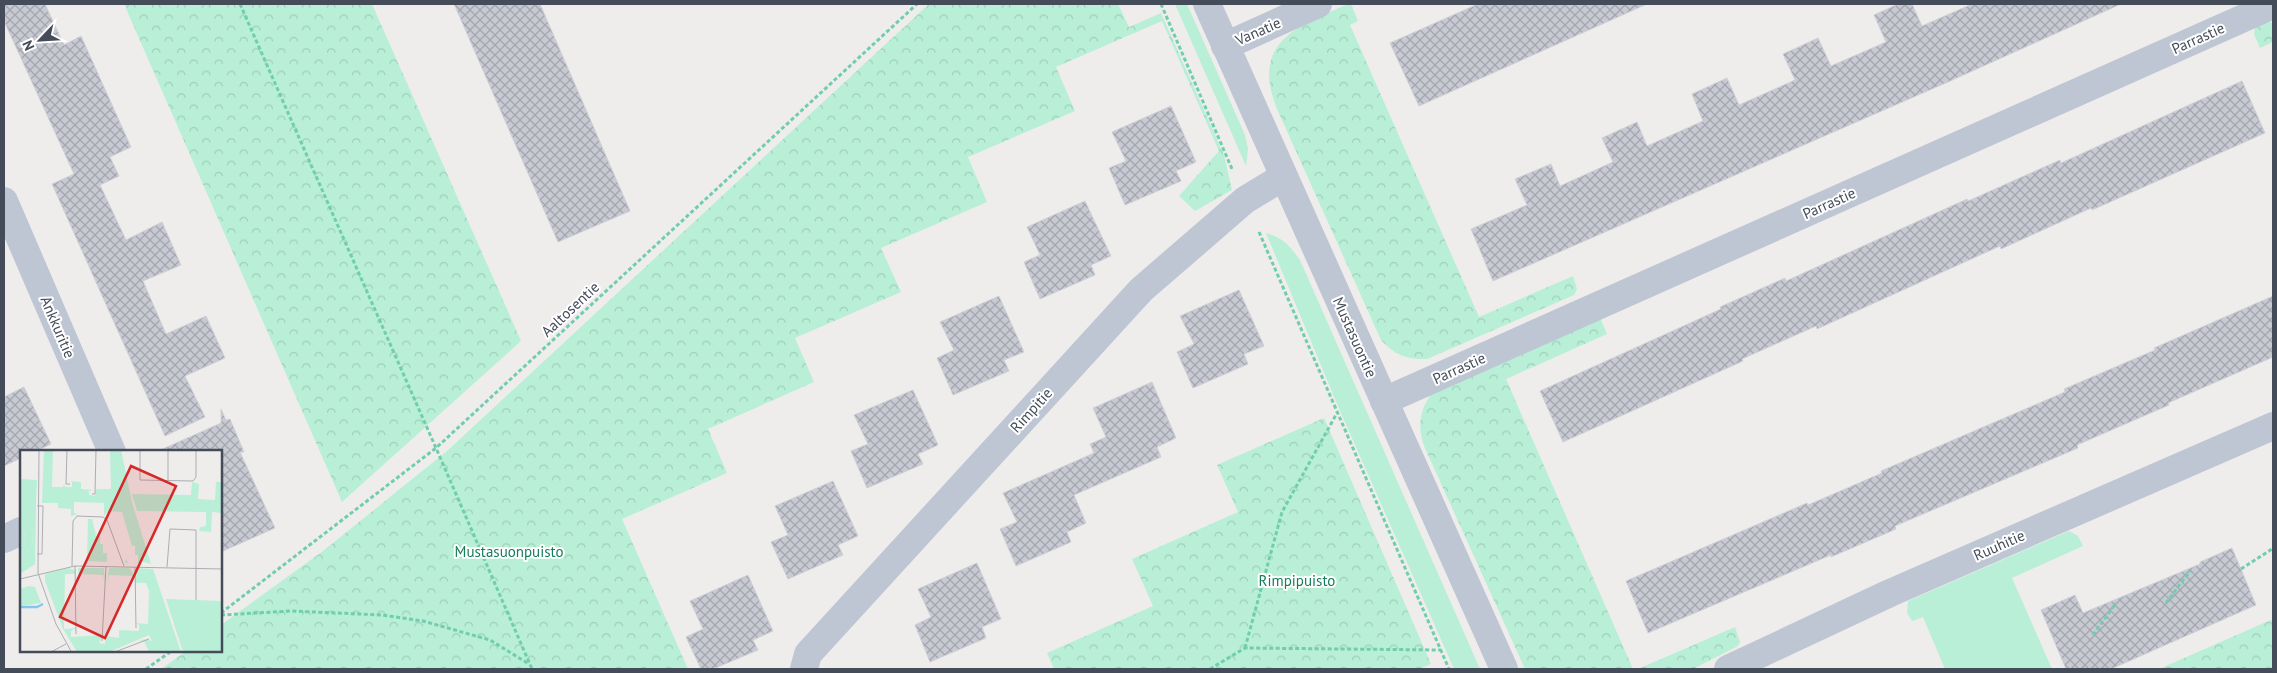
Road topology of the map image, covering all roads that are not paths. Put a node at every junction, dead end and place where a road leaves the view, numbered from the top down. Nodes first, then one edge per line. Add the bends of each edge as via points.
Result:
1 (1207, 4) edge
2 (1318, 4) edge
3 (2273, 5) edge
4 (1225, 46) junction
5 (1283, 177) junction
6 (4, 201) edge
7 (1384, 402) junction
8 (2273, 426) edge
9 (111, 450) edge
10 (20, 531) edge
11 (4, 538) edge
12 (804, 669) edge
13 (1504, 669) edge
14 (1728, 669) edge

1 - 4 street, Mustasuontie
2 - 4 street, Vanatie
3 - 7 street, Parrastie
4 - 5 street, Mustasuontie
5 - 7 street, Mustasuontie
5 - 12 street, Rimpitie via 1245,200 1140,290 808,654
6 - 9 street, Ankkuritie
7 - 13 street, Mustasuontie
8 - 14 street, Ruuhitie via 1890,593
10 - 11 street

